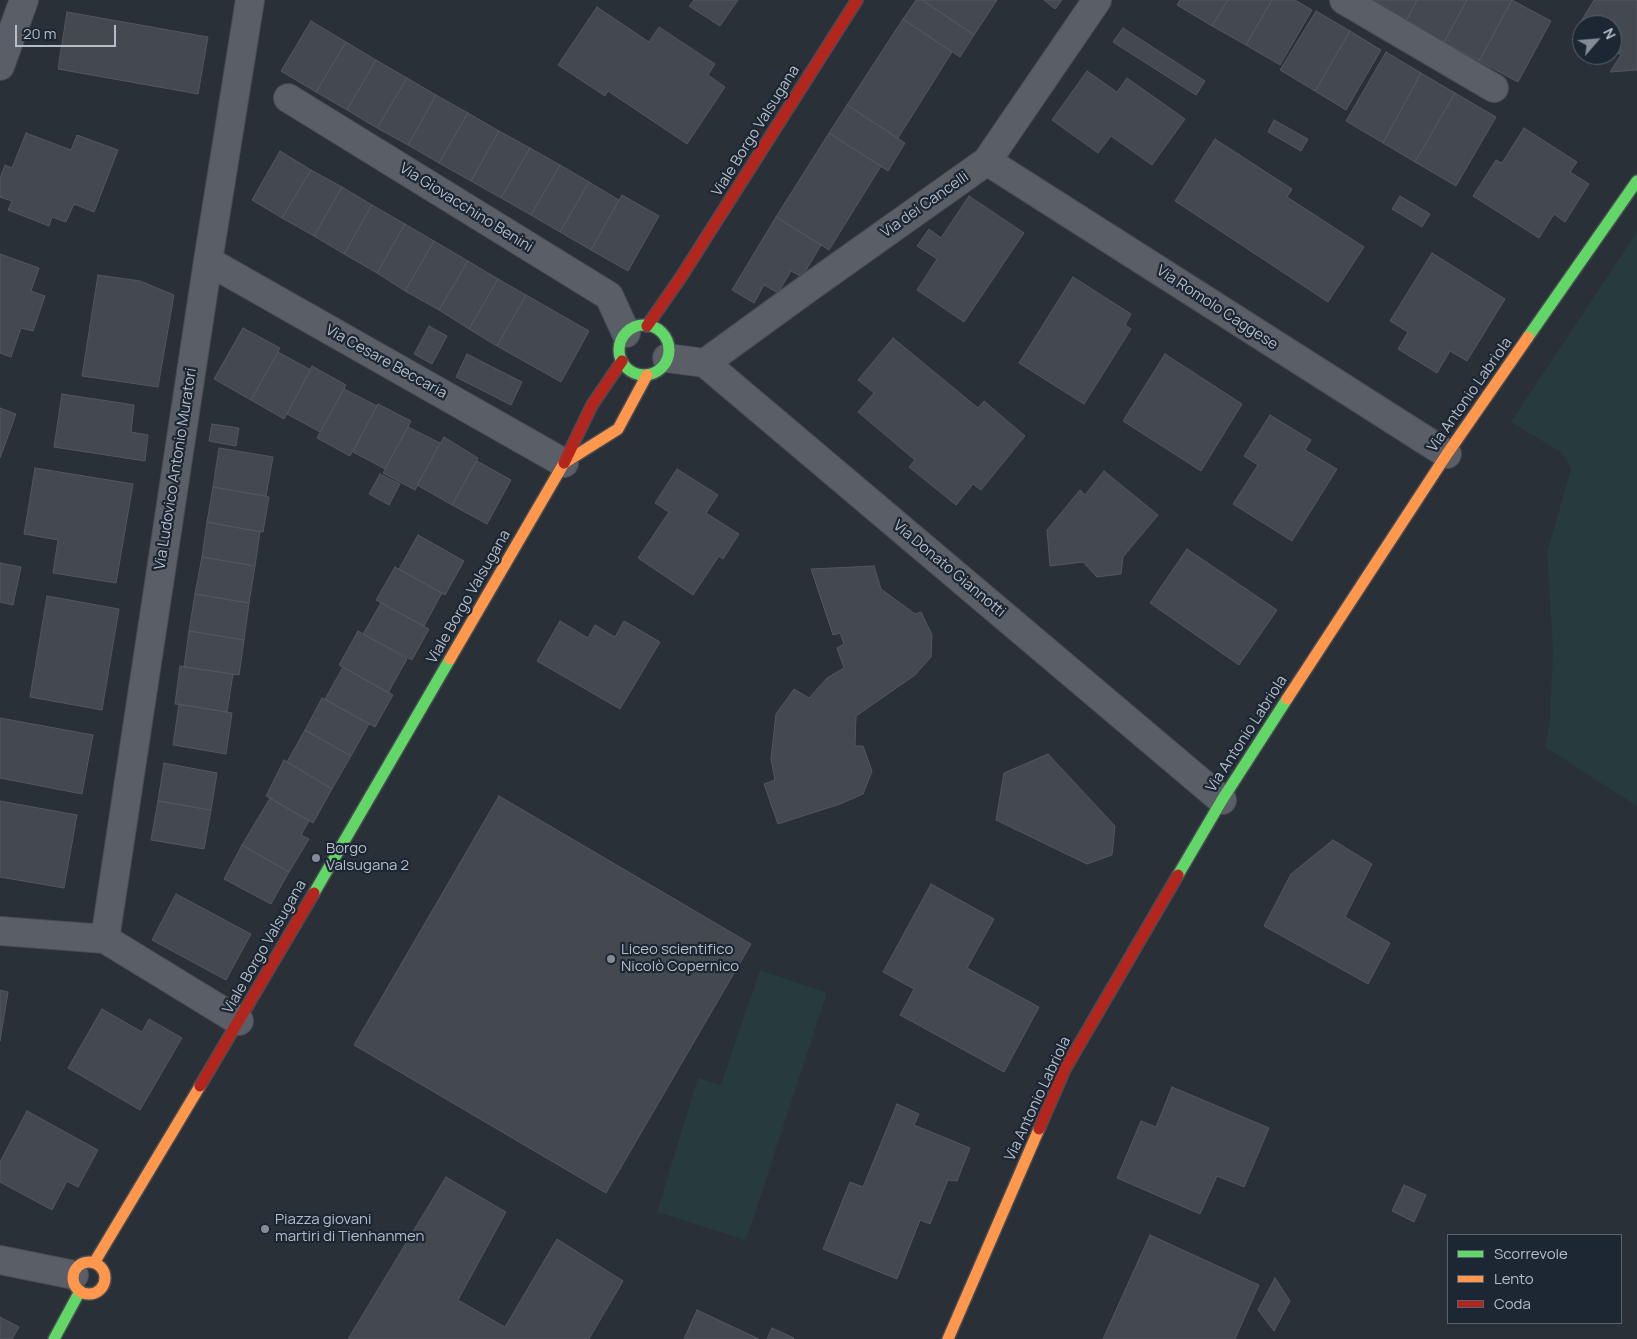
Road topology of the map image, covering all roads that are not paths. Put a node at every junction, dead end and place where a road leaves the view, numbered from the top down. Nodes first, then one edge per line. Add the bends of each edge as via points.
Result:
1 (24, 0) edge
2 (250, 0) edge
3 (857, 0) edge
4 (1096, 0) edge
5 (1344, 0) edge
6 (0, 66) edge
7 (1494, 88) dead end
8 (288, 98) dead end
9 (987, 161) junction
10 (1637, 182) edge
11 (208, 261) junction
12 (681, 277) junction
13 (636, 329) junction
14 (662, 341) junction
15 (622, 361) junction
16 (705, 363) junction
17 (1447, 454) junction
18 (564, 463) junction
19 (1222, 800) junction
20 (0, 931) edge
21 (105, 939) junction
22 (239, 1021) junction
23 (0, 1260) edge
24 (83, 1276) junction
25 (54, 1339) edge
26 (948, 1339) edge

1 - 6 street
2 - 11 street, Via Ludovico Antonio Muratori
3 - 12 main road, Viale Borgo Valsugana
4 - 9 street, Via dei Cancelli
5 - 7 street
8 - 13 street, Via Giovacchino Benini via 609,296
9 - 16 street, Via dei Cancelli
9 - 17 street, Via Romolo Caggese
10 - 17 main road, Via Antonio Labriola
11 - 18 street, Via Cesare Beccaria
11 - 21 street, Via Ludovico Antonio Muratori
12 - 13 main road, Viale Borgo Valsugana
12 - 14 main road, Viale Borgo Valsugana
13 - 14 main road via 655,328
13 - 15 main road, Viale Borgo Valsugana via 620,346
14 - 15 main road via 632,372
14 - 16 street
14 - 18 main road, Viale Borgo Valsugana via 618,429
15 - 18 main road, Viale Borgo Valsugana via 592,406
16 - 19 street, Via Donato Giannotti
17 - 19 main road, Via Antonio Labriola
18 - 22 main road, Viale Borgo Valsugana
19 - 26 main road, Via Antonio Labriola via 1065,1069
20 - 21 street
21 - 22 street
22 - 24 main road, Viale Borgo Valsugana
23 - 24 street
24 - 25 main road, Viale Borgo Valsugana

